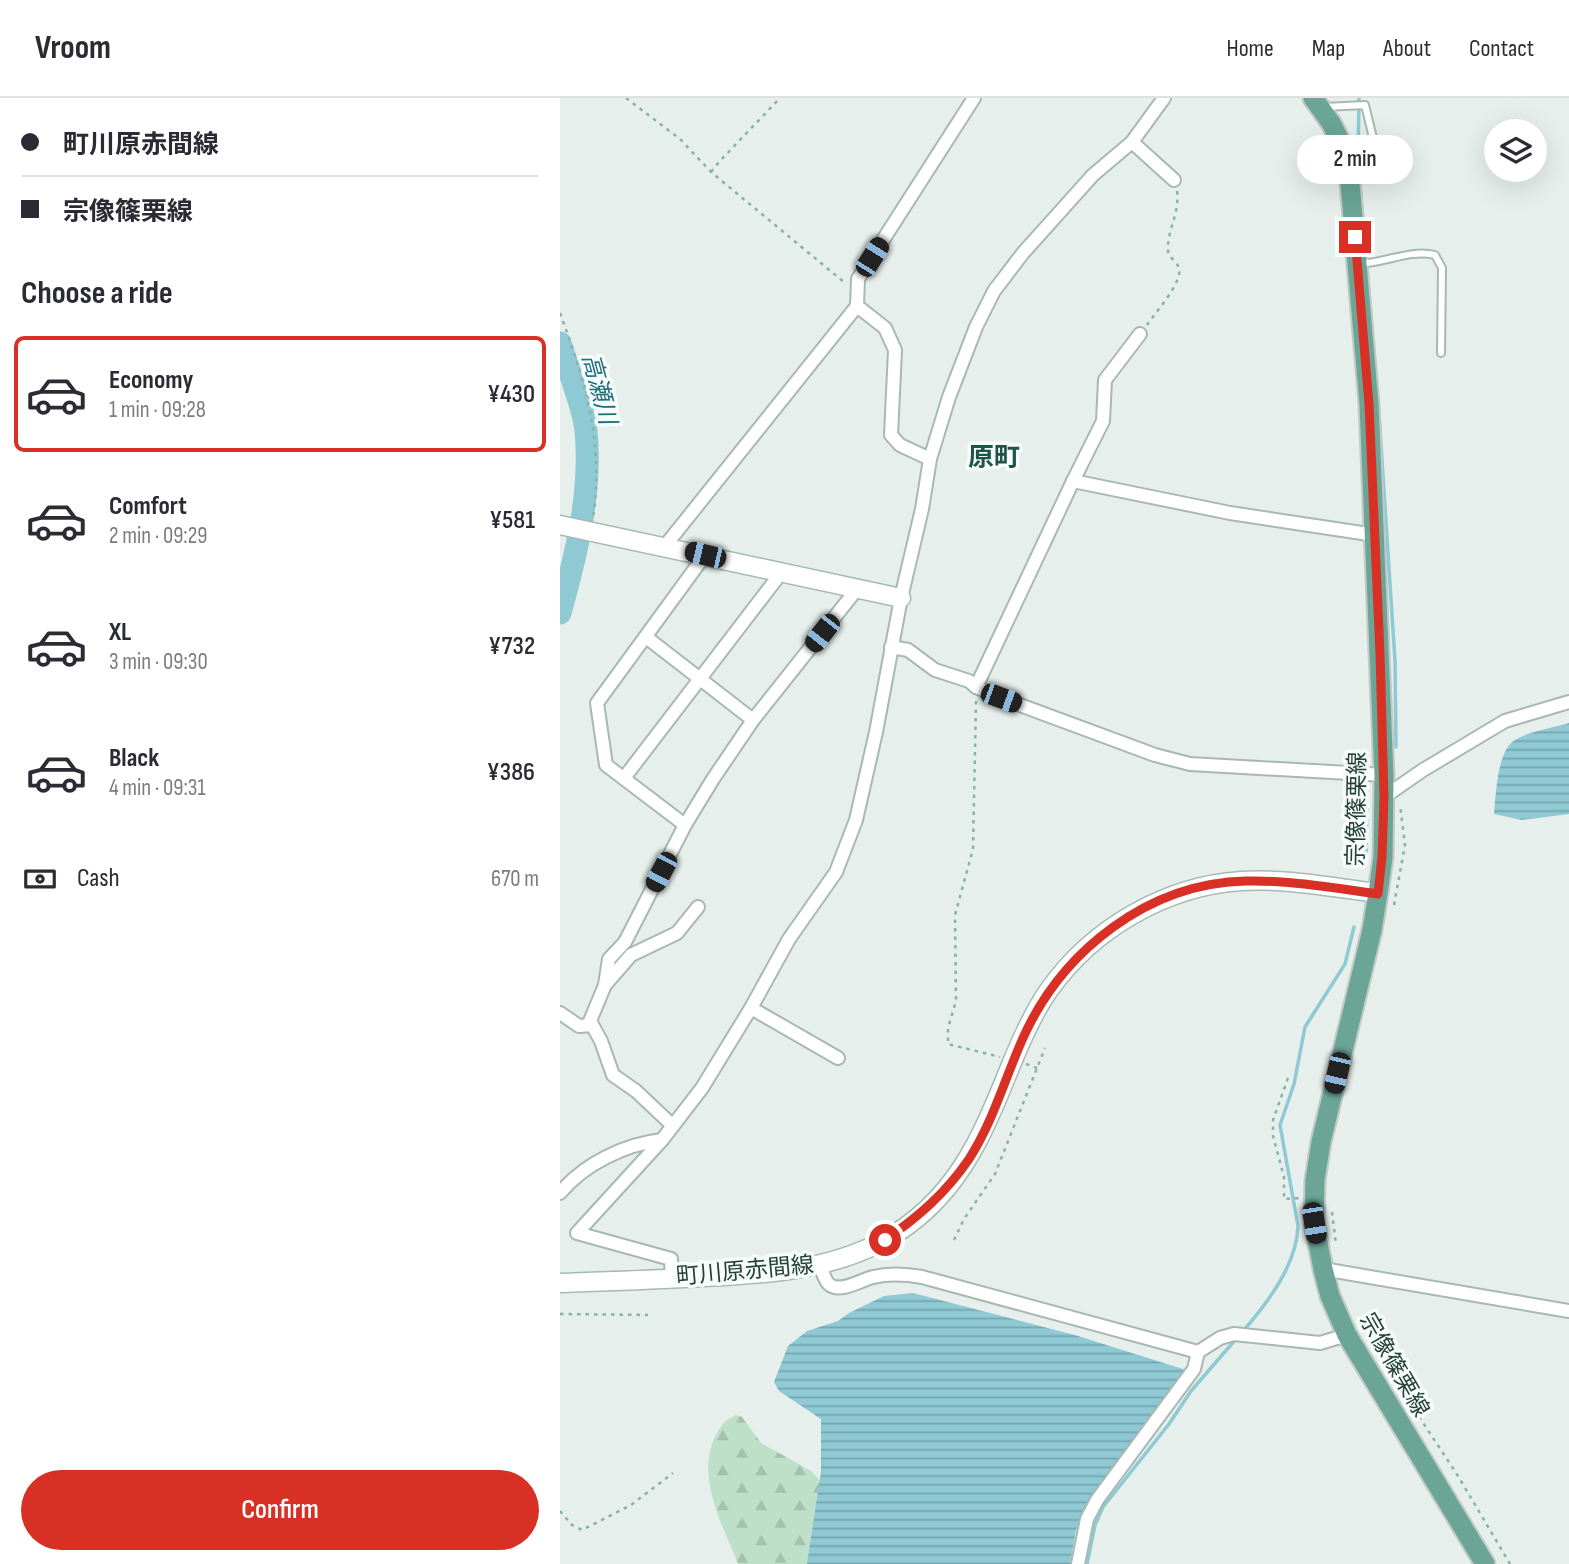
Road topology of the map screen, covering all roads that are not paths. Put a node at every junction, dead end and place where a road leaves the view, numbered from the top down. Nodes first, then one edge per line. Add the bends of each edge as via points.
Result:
1 (974, 98) edge
2 (1164, 98) edge
3 (1317, 103) edge
4 (1132, 142) junction
5 (1386, 171) dead end
6 (1174, 180) road end
7 (1357, 264) junction
8 (857, 306) junction
9 (1140, 334) road end
10 (1441, 352) dead end
11 (930, 459) junction
12 (1073, 481) junction
13 (560, 525) edge
14 (1375, 535) junction
15 (665, 546) junction
16 (705, 555) junction
17 (781, 573) junction
18 (857, 589) junction
19 (901, 598) junction
20 (646, 637) junction
21 (891, 647) junction
22 (699, 678) junction
23 (976, 687) junction
24 (1569, 702) edge
25 (753, 720) junction
26 (1384, 775) junction
27 (624, 778) junction
28 (1384, 797) junction
29 (685, 825) junction
30 (1378, 894) junction
31 (698, 907) dead end
32 (605, 985) junction
33 (751, 1008) junction
34 (560, 1013) edge
35 (592, 1025) junction
36 (838, 1058) dead end
37 (672, 1125) junction
38 (662, 1140) junction
39 (560, 1193) edge
40 (820, 1266) junction
41 (1323, 1269) junction
42 (672, 1279) junction
43 (560, 1283) edge
44 (1569, 1311) edge
45 (1347, 1335) junction
46 (1198, 1352) junction
47 (1077, 1564) edge
48 (1485, 1564) edge

1 - 8 street via 859,279
2 - 4 street
3 - 5 lane via 1365,105
3 - 7 main road, 宗像篠栗線 via 1342,145
4 - 6 street
4 - 11 street via 1093,175 994,290 958,374
7 - 10 lane via 1414,253 1435,255 1442,268
7 - 14 main road, 宗像篠栗線
8 - 11 street via 885,328 895,350 891,435 900,445
8 - 15 street
9 - 12 street via 1105,380 1103,421
11 - 19 street
12 - 14 street via 1230,513
12 - 23 street
13 - 15 main road
14 - 26 main road, 宗像篠栗線
15 - 16 main road
16 - 17 main road
16 - 20 street
17 - 18 main road
17 - 22 street
18 - 19 main road
18 - 25 street
19 - 21 street
20 - 22 street
20 - 27 street via 597,703 607,765
21 - 23 street via 908,650 935,670
21 - 33 street via 856,820 836,872 789,939
22 - 25 street
22 - 27 street
23 - 26 street via 1190,764
24 - 28 street via 1505,721
25 - 29 street
26 - 28 main road, 宗像篠栗線
27 - 29 street
28 - 30 main road, 宗像篠栗線
29 - 32 street via 625,942 609,958
30 - 40 main road, 町川原赤間線 via 1245,881 1194,889 1126,917 1049,989 970,1158 933,1203 885,1240
30 - 41 main road, 宗像篠栗線 via 1315,1180 1314,1223
31 - 32 street via 677,933 631,956
32 - 35 street
33 - 36 street
33 - 37 street via 702,1088
34 - 35 street via 579,1026
35 - 37 street via 613,1075
37 - 38 street
38 - 39 street via 596,1162
38 - 42 street via 577,1233 671,1259
40 - 42 main road, 町川原赤間線
40 - 46 street via 832,1287 897,1273 922,1277
41 - 44 street
41 - 45 main road, 宗像篠栗線
42 - 43 main road, 町川原赤間線
45 - 46 street via 1320,1343 1228,1334
45 - 48 main road, 宗像篠栗線
46 - 47 street via 1194,1369 1097,1500 1087,1519

